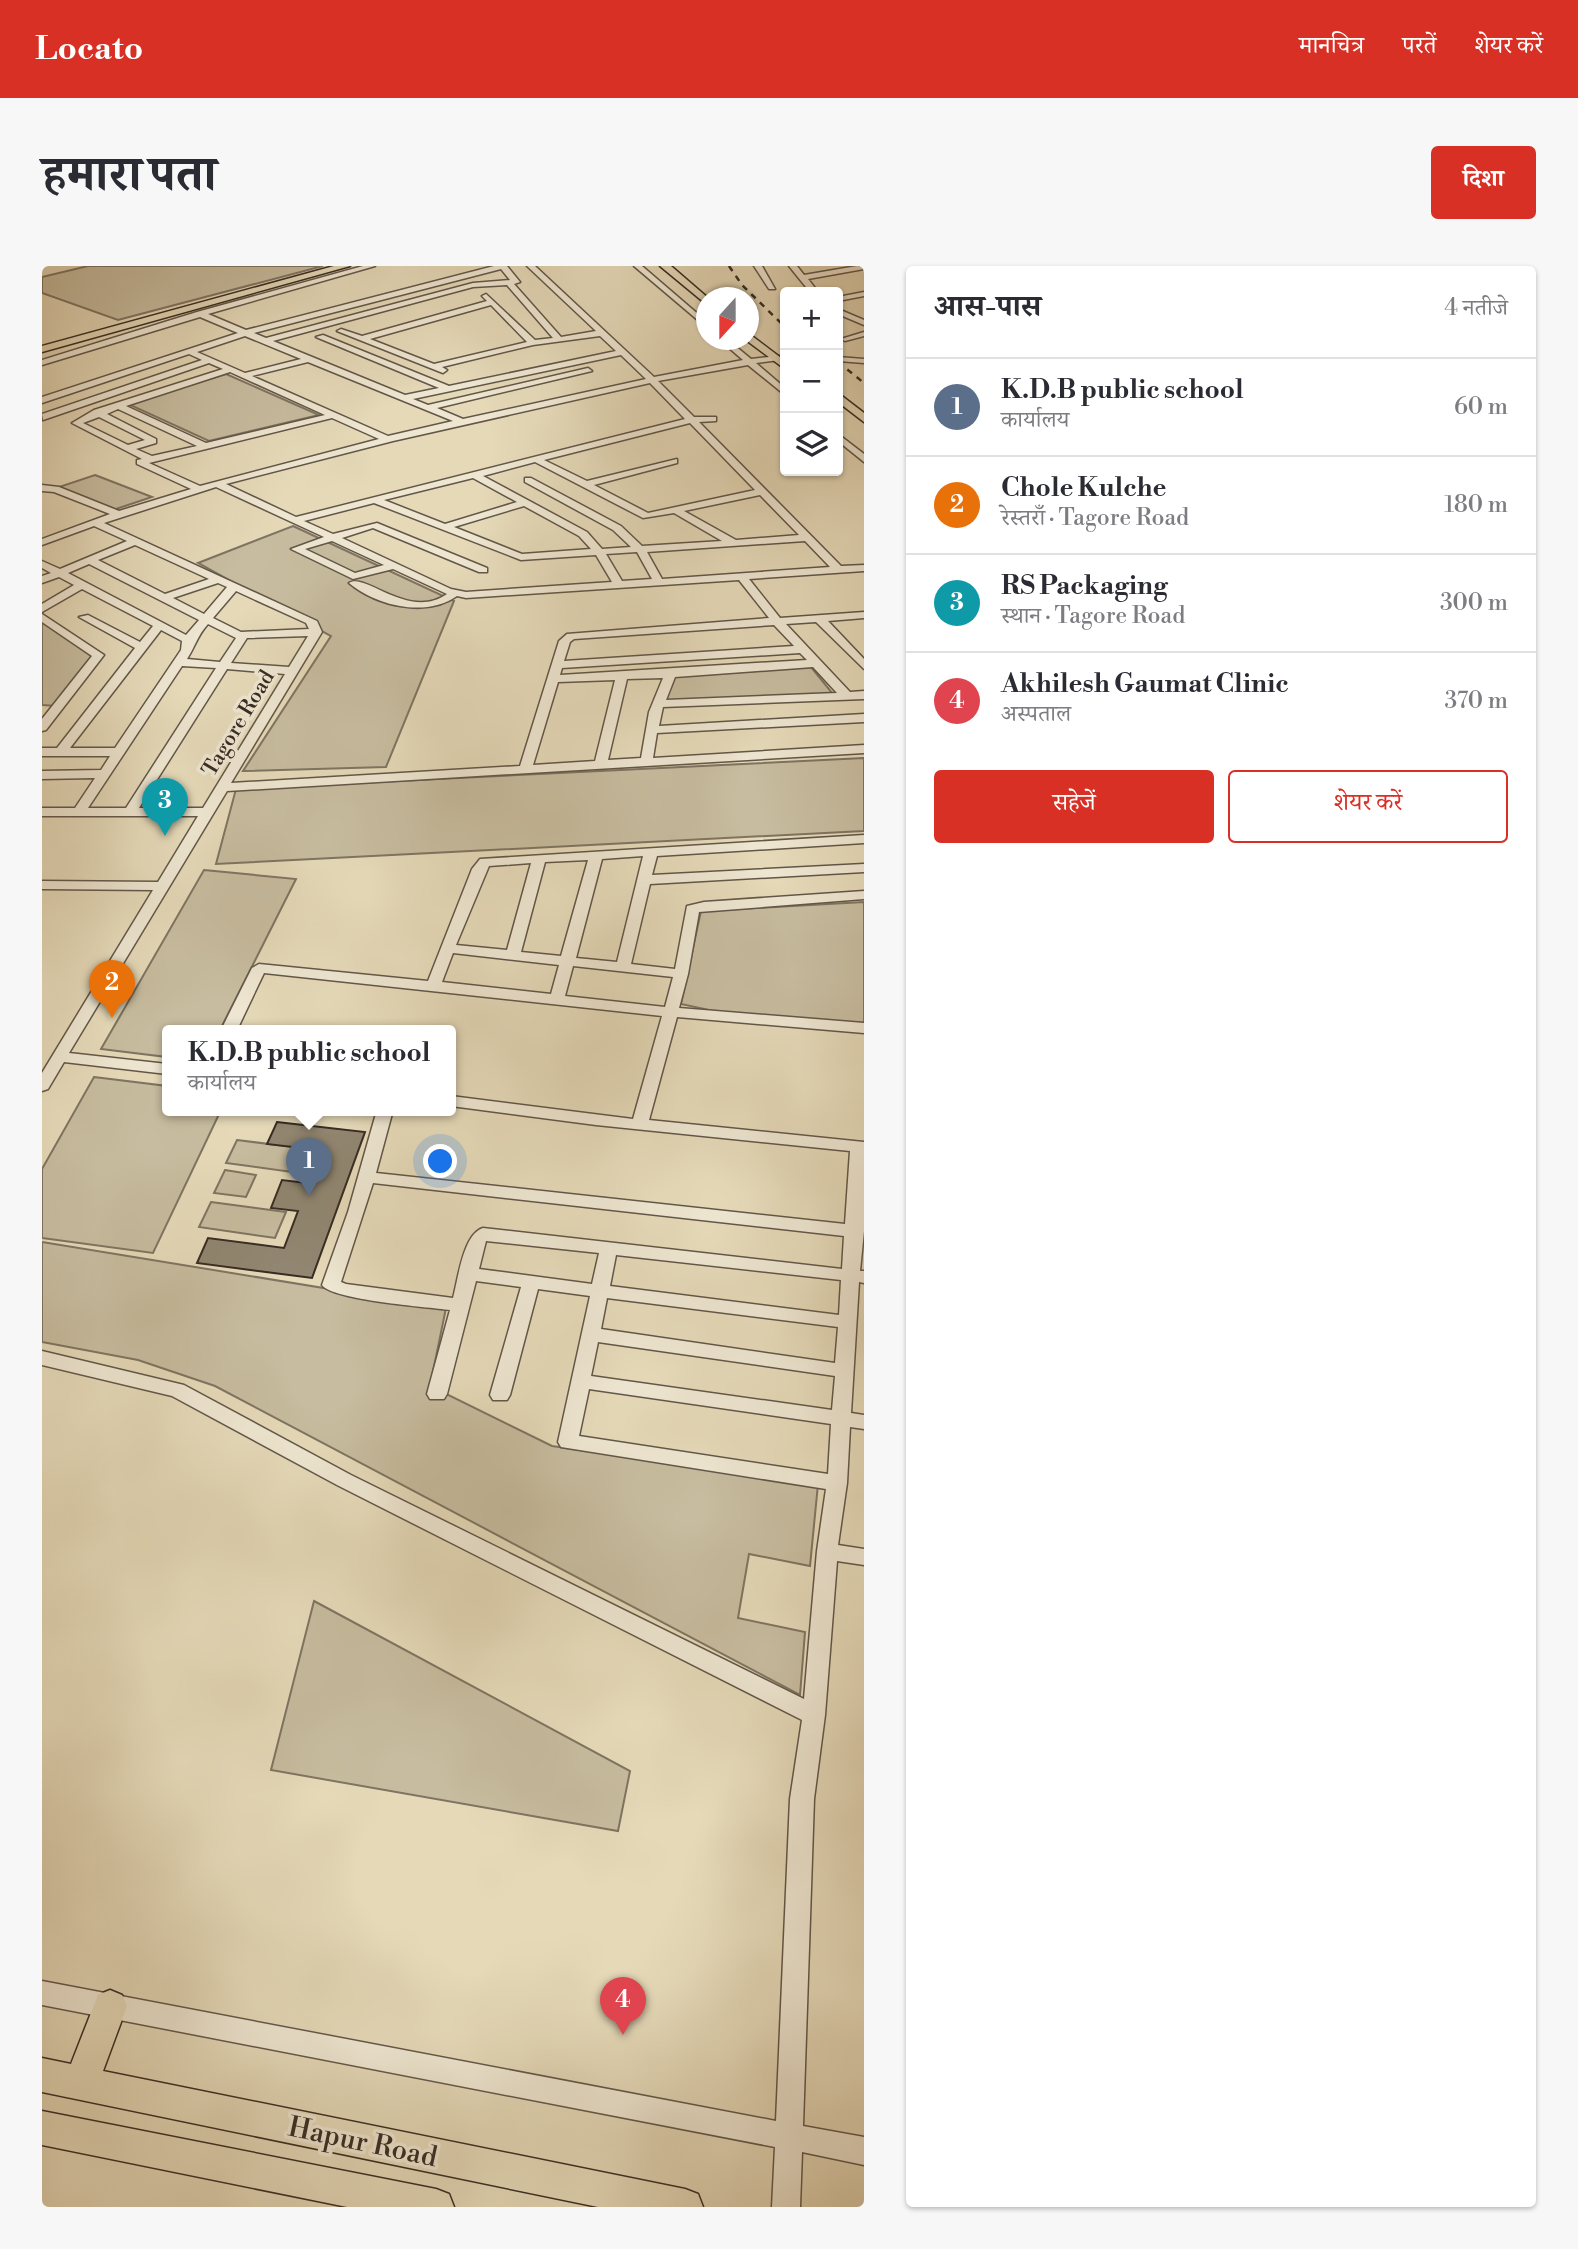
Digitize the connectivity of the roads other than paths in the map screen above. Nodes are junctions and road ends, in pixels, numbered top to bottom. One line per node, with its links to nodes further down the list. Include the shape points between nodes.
1 (328, 266): 36 (main road)
2 (345, 266): 28 (main road)
3 (371, 266): 30 (street)
4 (503, 266): 12 (street); 14 (street, via 517,281)
5 (531, 266): 39 (street)
6 (638, 266): 32 (street)
7 (664, 266): 19 (main road)
8 (676, 266): 16 (main road)
9 (758, 266): 18 (street)
10 (793, 266): 13 (street)
11 (864, 267): 13 (street)
12 (463, 275): 15 (street); 38 (street)
13 (802, 278): 17 (street)
14 (509, 283): 15 (street); 44 (street)
15 (473, 285): 21 (street); 47 (street)
16 (702, 287)
17 (810, 287)
18 (772, 288)
19 (696, 293)
20 (864, 294): 22 (street)
21 (484, 295): 24 (street); 25 (street)
22 (854, 296): 23 (street); 26 (street)
23 (843, 298)
24 (458, 301)
25 (493, 302): 27 (street); 43 (street)
26 (864, 302)
27 (503, 311): 31 (street); 49 (street)
28 (173, 312): 33 (street); 36 (main road)
29 (843, 313): 35 (street)
30 (200, 314): 33 (street); 38 (street)
31 (491, 314)
32 (696, 316)
33 (189, 317): 68 (street)
34 (380, 321): 37 (street)
35 (864, 323)
36 (117, 325): 54 (main road)
37 (341, 331): 42 (street); 43 (street)
38 (245, 333): 47 (street); 57 (street)
39 (602, 333): 44 (street); 50 (street)
40 (864, 334): 45 (street)
41 (759, 336): 60 (main road)
42 (320, 337): 46 (street); 75 (street)
43 (362, 339): 53 (street)
44 (559, 339): 49 (street)
45 (845, 339)
46 (307, 340)
47 (264, 341): 55 (street)
48 (393, 342): 53 (street)
49 (533, 343): 69 (street)
50 (613, 343): 52 (street); 59 (street)
51 (294, 344): 55 (street)
52 (600, 345)
53 (380, 346): 69 (street)
54 (42, 347)
55 (281, 348): 63 (street)
56 (736, 350): 66 (street)
57 (189, 351): 65 (street); 78 (street)
58 (864, 351): 62 (street)
59 (623, 352): 73 (street); 74 (street)
60 (780, 354)
61 (780, 355): 66 (street)
62 (843, 358)
63 (309, 359): 72 (street); 77 (street)
64 (843, 359): 67 (street)
65 (209, 360): 70 (street); 85 (street)
66 (749, 361): 73 (street); 76 (street)
67 (864, 361)
68 (42, 363)
69 (434, 366): 74 (street)
70 (229, 370): 72 (street); 80 (street)
71 (588, 372): 81 (street)
72 (243, 376): 84 (street)
73 (652, 380): 88 (street); 89 (street)
74 (472, 383): 75 (street)
75 (447, 388): 77 (street)
76 (780, 388)
77 (404, 398): 81 (street)
78 (42, 400)
79 (843, 401): 87 (main road)
80 (117, 405): 82 (street); 93 (street)
81 (427, 408): 89 (street)
82 (97, 412): 94 (street, via 76,423); 94 (street, via 153,441)
83 (843, 413): 90 (main road)
84 (334, 415): 91 (street); 93 (street)
85 (43, 417)
86 (713, 419): 88 (street)
87 (864, 419)
88 (692, 420): 96 (street); 107 (street)
89 (462, 422): 91 (street)
90 (864, 430)
91 (389, 440): 102 (street)
92 (843, 441): 97 (street)
93 (205, 446): 95 (street)
94 (128, 449): 95 (street)
95 (150, 459): 105 (street, via 139,463)
96 (535, 459): 99 (street); 100 (street)
97 (864, 459)
98 (674, 461): 103 (street)
99 (561, 471): 101 (street); 103 (street)
100 (473, 474): 104 (street); 108 (street)
101 (528, 480): 104 (street); 120 (street, via 617,528)
102 (217, 484): 105 (street); 112 (street)
103 (588, 484): 110 (street, via 639,514)
104 (498, 487): 109 (street)
105 (199, 489): 111 (street)
106 (42, 490): 111 (street, via 56,489)
107 (762, 492): 110 (street); 116 (street)
108 (372, 499): 112 (street); 114 (street)
109 (527, 502): 114 (street); 121 (street, via 576,529)
110 (677, 511): 119 (street)
111 (117, 514): 113 (street)
112 (295, 520): 115 (street)
113 (93, 522): 117 (street); 118 (street)
114 (442, 528): 121 (street, via 521,557)
115 (333, 537): 124 (street); 124 (street, via 296,550 353,576); 126 (street, via 373,525)
116 (807, 538): 119 (street); 127 (street)
117 (136, 541): 122 (street); 130 (street)
118 (42, 542)
119 (734, 543): 120 (street)
120 (641, 551): 121 (street); 133 (street)
121 (600, 553): 136 (street)
122 (89, 560): 128 (street); 138 (street)
123 (42, 564): 128 (street)
124 (393, 566): 137 (street)
125 (864, 568): 127 (street)
126 (483, 570)
127 (839, 570): 129 (street)
128 (59, 572): 131 (street); 134 (street)
129 (743, 578): 133 (street); 145 (street)
130 (218, 579): 135 (street); 138 (street)
131 (42, 580)
132 (354, 583): 137 (street, via 416,608 444,601)
133 (659, 583): 136 (street)
134 (82, 584): 139 (street); 146 (street)
135 (234, 586): 144 (street); 147 (street, via 311,621)
136 (620, 586): 137 (street)
137 (454, 593)
138 (163, 598): 144 (street)
139 (42, 609)
140 (864, 615): 143 (street)
141 (42, 617): 165 (street, via 98,654)
142 (84, 617): 150 (street)
143 (820, 618): 145 (street); 156 (street)
144 (205, 620): 148 (street); 149 (street)
145 (778, 622): 151 (street); 155 (street, via 570,636)
146 (159, 625): 149 (street); 150 (street)
147 (316, 632): 148 (street); 157 (street, Tagore Road)
148 (242, 635): 154 (street)
149 (188, 640): 152 (street)
150 (142, 648): 171 (street)
151 (803, 649): 153 (street); 155 (street)
152 (179, 662): 154 (street); 172 (street)
153 (817, 663): 158 (street); 162 (street)
154 (224, 665): 157 (street); 180 (street)
155 (558, 665): 160 (street)
156 (864, 666)
157 (293, 671): 178 (street, Tagore Road)
158 (670, 674): 159 (street); 163 (street)
159 (622, 677): 160 (street); 174 (street)
160 (555, 679): 175 (street)
161 (864, 695): 162 (street)
162 (847, 696): 163 (street)
163 (658, 704): 168 (street)
164 (42, 706): 165 (street)
165 (56, 706): 167 (street)
166 (864, 719): 168 (street)
167 (42, 727)
168 (652, 730): 173 (street)
169 (864, 749): 173 (street)
170 (42, 752): 171 (street)
171 (61, 752): 172 (street)
172 (119, 752): 176 (street)
173 (646, 764): 174 (street)
174 (600, 766): 175 (street)
175 (525, 770): 178 (street)
176 (104, 774): 177 (street); 179 (street)
177 (42, 775)
178 (222, 787): 182 (street, Tagore Road)
179 (79, 811): 180 (street); 181 (street)
180 (131, 811): 182 (street)
181 (42, 812)
182 (209, 812): 190 (street, Tagore Road)
183 (864, 839): 184 (street)
184 (652, 853): 185 (street); 188 (street)
185 (596, 857): 186 (street); 194 (street)
186 (539, 859): 192 (street, via 481,865); 193 (street)
187 (864, 868): 188 (street)
188 (645, 880): 195 (street)
189 (42, 886): 190 (street)
190 (163, 887): 202 (street, Tagore Road)
191 (864, 895): 196 (street, via 697,907 690,913)
192 (448, 948): 193 (street); 197 (street)
193 (513, 956): 194 (street)
194 (568, 962): 195 (street); 198 (street)
195 (623, 968): 196 (street)
196 (681, 974): 199 (street)
197 (433, 986): 198 (street); 200 (street, via 260,968)
198 (557, 999): 199 (street)
199 (671, 1012): 201 (street); 207 (street)
200 (232, 1025)
201 (864, 1028)
202 (59, 1057): 203 (street); 204 (street, Tagore Road)
203 (162, 1068)
204 (42, 1086)
205 (456, 1102): 207 (street)
206 (383, 1116): 209 (street)
207 (640, 1124): 208 (street)
208 (862, 1147): 210 (street)
209 (366, 1177): 210 (street); 216 (street, via 331,1284 343,1290)
210 (855, 1231): 213 (street)
211 (609, 1247): 212 (street, via 482,1234); 213 (street); 215 (street)
212 (467, 1274): 214 (street); 216 (street)
213 (858, 1276): 217 (street)
214 (531, 1282): 215 (street); 223 (street)
215 (600, 1290): 217 (street); 218 (street)
216 (459, 1305): 222 (street)
217 (848, 1322): 220 (street)
218 (590, 1334): 220 (street); 221 (street)
219 (42, 1358): 229 (street, via 177,1390 344,1480)
220 (845, 1371): 224 (street)
221 (580, 1381): 224 (street); 226 (street, via 568,1442)
222 (437, 1394)
223 (500, 1395)
224 (842, 1419): 225 (street); 226 (street)
225 (864, 1422)
226 (837, 1483): 227 (street)
227 (827, 1551): 228 (street); 229 (street)
228 (864, 1557)
229 (814, 1715): 235 (street, via 802,1799)
230 (42, 1993): 231 (street)
231 (110, 2006): 233 (main road); 235 (street)
232 (42, 2075): 233 (main road, Hapur Road)
233 (81, 2082): 238 (main road, Hapur Road)
234 (42, 2128): 237 (main road, Hapur Road)
235 (790, 2137): 236 (street); 239 (street)
236 (864, 2151)
237 (436, 2207)
238 (685, 2207)
239 (786, 2207)

